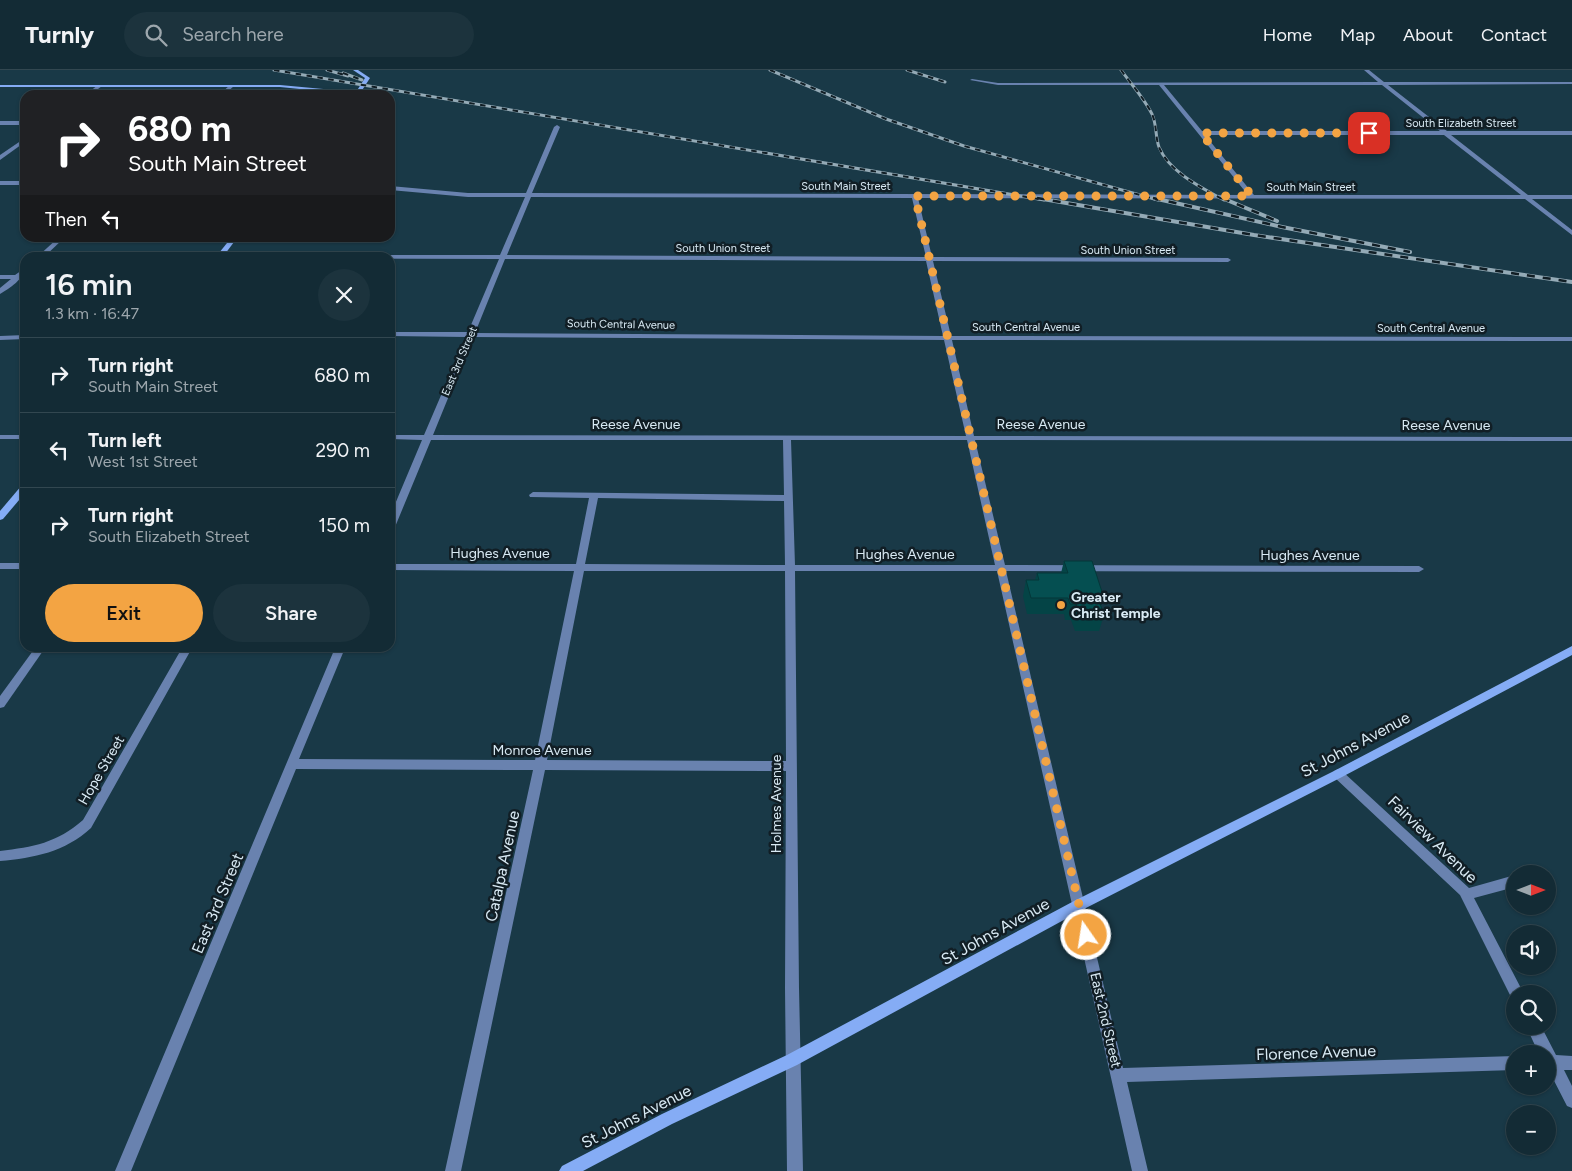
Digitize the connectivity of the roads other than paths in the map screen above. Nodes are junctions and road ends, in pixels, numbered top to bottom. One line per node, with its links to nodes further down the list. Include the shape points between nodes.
1 (356, 70): 13 (street, via 368,78)
2 (1366, 70): 5 (street)
3 (972, 80): 4 (street, via 998,84)
4 (1160, 83): 5 (street); 17 (street)
5 (1382, 83): 6 (street); 18 (street)
6 (1572, 83)
7 (0, 86): 8 (street)
8 (100, 86): 9 (street); 10 (street)
9 (232, 86): 11 (street); 12 (street)
10 (94, 90)
11 (227, 90)
12 (325, 90)
13 (360, 90)
14 (20, 122): 15 (street)
15 (0, 123)
16 (557, 127): 25 (street, East 3rd Street)
17 (1201, 133): 18 (street, South Elizabeth Street); 27 (street)
18 (1444, 133): 19 (street, South Elizabeth Street); 28 (street)
19 (1572, 133)
20 (20, 144): 21 (street)
21 (0, 158)
22 (0, 183): 23 (street)
23 (20, 183)
24 (395, 189): 25 (street, South Main Street, via 443,194)
25 (528, 195): 26 (street, South Main Street); 36 (street, East 3rd Street)
26 (915, 196): 27 (street, South Main Street); 37 (street, East 2nd Street)
27 (1252, 196): 28 (street, South Main Street)
28 (1527, 197): 29 (street, South Main Street); 30 (street)
29 (1572, 197)
30 (1572, 232)
31 (57, 242): 33 (street)
32 (231, 242): 34 (street)
33 (46, 252)
34 (222, 252)
35 (395, 257): 36 (street, South Union Street)
36 (502, 257): 37 (street, South Union Street); 44 (street, East 3rd Street)
37 (931, 259): 38 (street, South Union Street); 47 (street, East 2nd Street)
38 (1228, 260)
39 (20, 274): 41 (street)
40 (0, 277): 41 (street)
41 (17, 277): 42 (street)
42 (0, 292)
43 (395, 334): 44 (street, South Central Avenue)
44 (470, 334): 47 (street, South Central Avenue); 52 (street, East 3rd Street)
45 (0, 338): 46 (street)
46 (20, 338)
47 (949, 338): 48 (street, South Central Avenue); 54 (street, East 2nd Street)
48 (1572, 339)
49 (0, 437): 50 (street)
50 (20, 437)
51 (395, 437): 52 (street, Reese Avenue)
52 (428, 437): 53 (street, Reese Avenue); 60 (street, East 3rd Street)
53 (787, 438): 54 (street, Reese Avenue); 59 (street, Holmes Avenue)
54 (972, 438): 55 (street, Reese Avenue); 67 (street, East 2nd Street)
55 (1572, 439)
56 (20, 493): 61 (street)
57 (533, 495): 58 (street)
58 (594, 496): 59 (street); 65 (street, Catalpa Avenue)
59 (789, 498): 66 (street, Holmes Avenue)
60 (395, 516)
61 (0, 517)
62 (0, 566): 63 (street)
63 (20, 566)
64 (395, 567): 65 (street, Hughes Avenue)
65 (580, 567): 66 (street, Hughes Avenue); 75 (street, Catalpa Avenue)
66 (791, 567): 67 (street, Hughes Avenue); 76 (street, Holmes Avenue)
67 (1002, 568): 68 (street, Hughes Avenue); 81 (street, East 2nd Street)
68 (1419, 569)
69 (1572, 650): 77 (street, St Johns Avenue)
70 (37, 652): 73 (street)
71 (185, 652): 78 (street, Hope Street, via 88,824 78,834 50,849)
72 (338, 652): 74 (street, East 3rd Street)
73 (0, 704)
74 (292, 764): 75 (street, Monroe Avenue); 90 (street, East 3rd Street)
75 (540, 765): 76 (street, Monroe Avenue); 91 (street, Catalpa Avenue)
76 (791, 766): 83 (street, Holmes Avenue)
77 (1338, 774): 80 (street, Fairview Avenue); 81 (street, St Johns Avenue)
78 (0, 856)
79 (1506, 884): 80 (street)
80 (1466, 895): 82 (street, Fairview Avenue)
81 (1079, 905): 83 (street, St Johns Avenue); 88 (street, East 2nd Street)
82 (1512, 985)
83 (792, 1060): 92 (street, St Johns Avenue); 93 (street, Holmes Avenue)
84 (1556, 1060): 86 (street)
85 (1506, 1063): 88 (street, Florence Avenue)
86 (1572, 1063)
87 (1556, 1072): 89 (street)
88 (1118, 1075): 94 (street, East 2nd Street)
89 (1572, 1101)
90 (123, 1171)
91 (453, 1171)
92 (567, 1171)
93 (795, 1171)
94 (1140, 1171)

